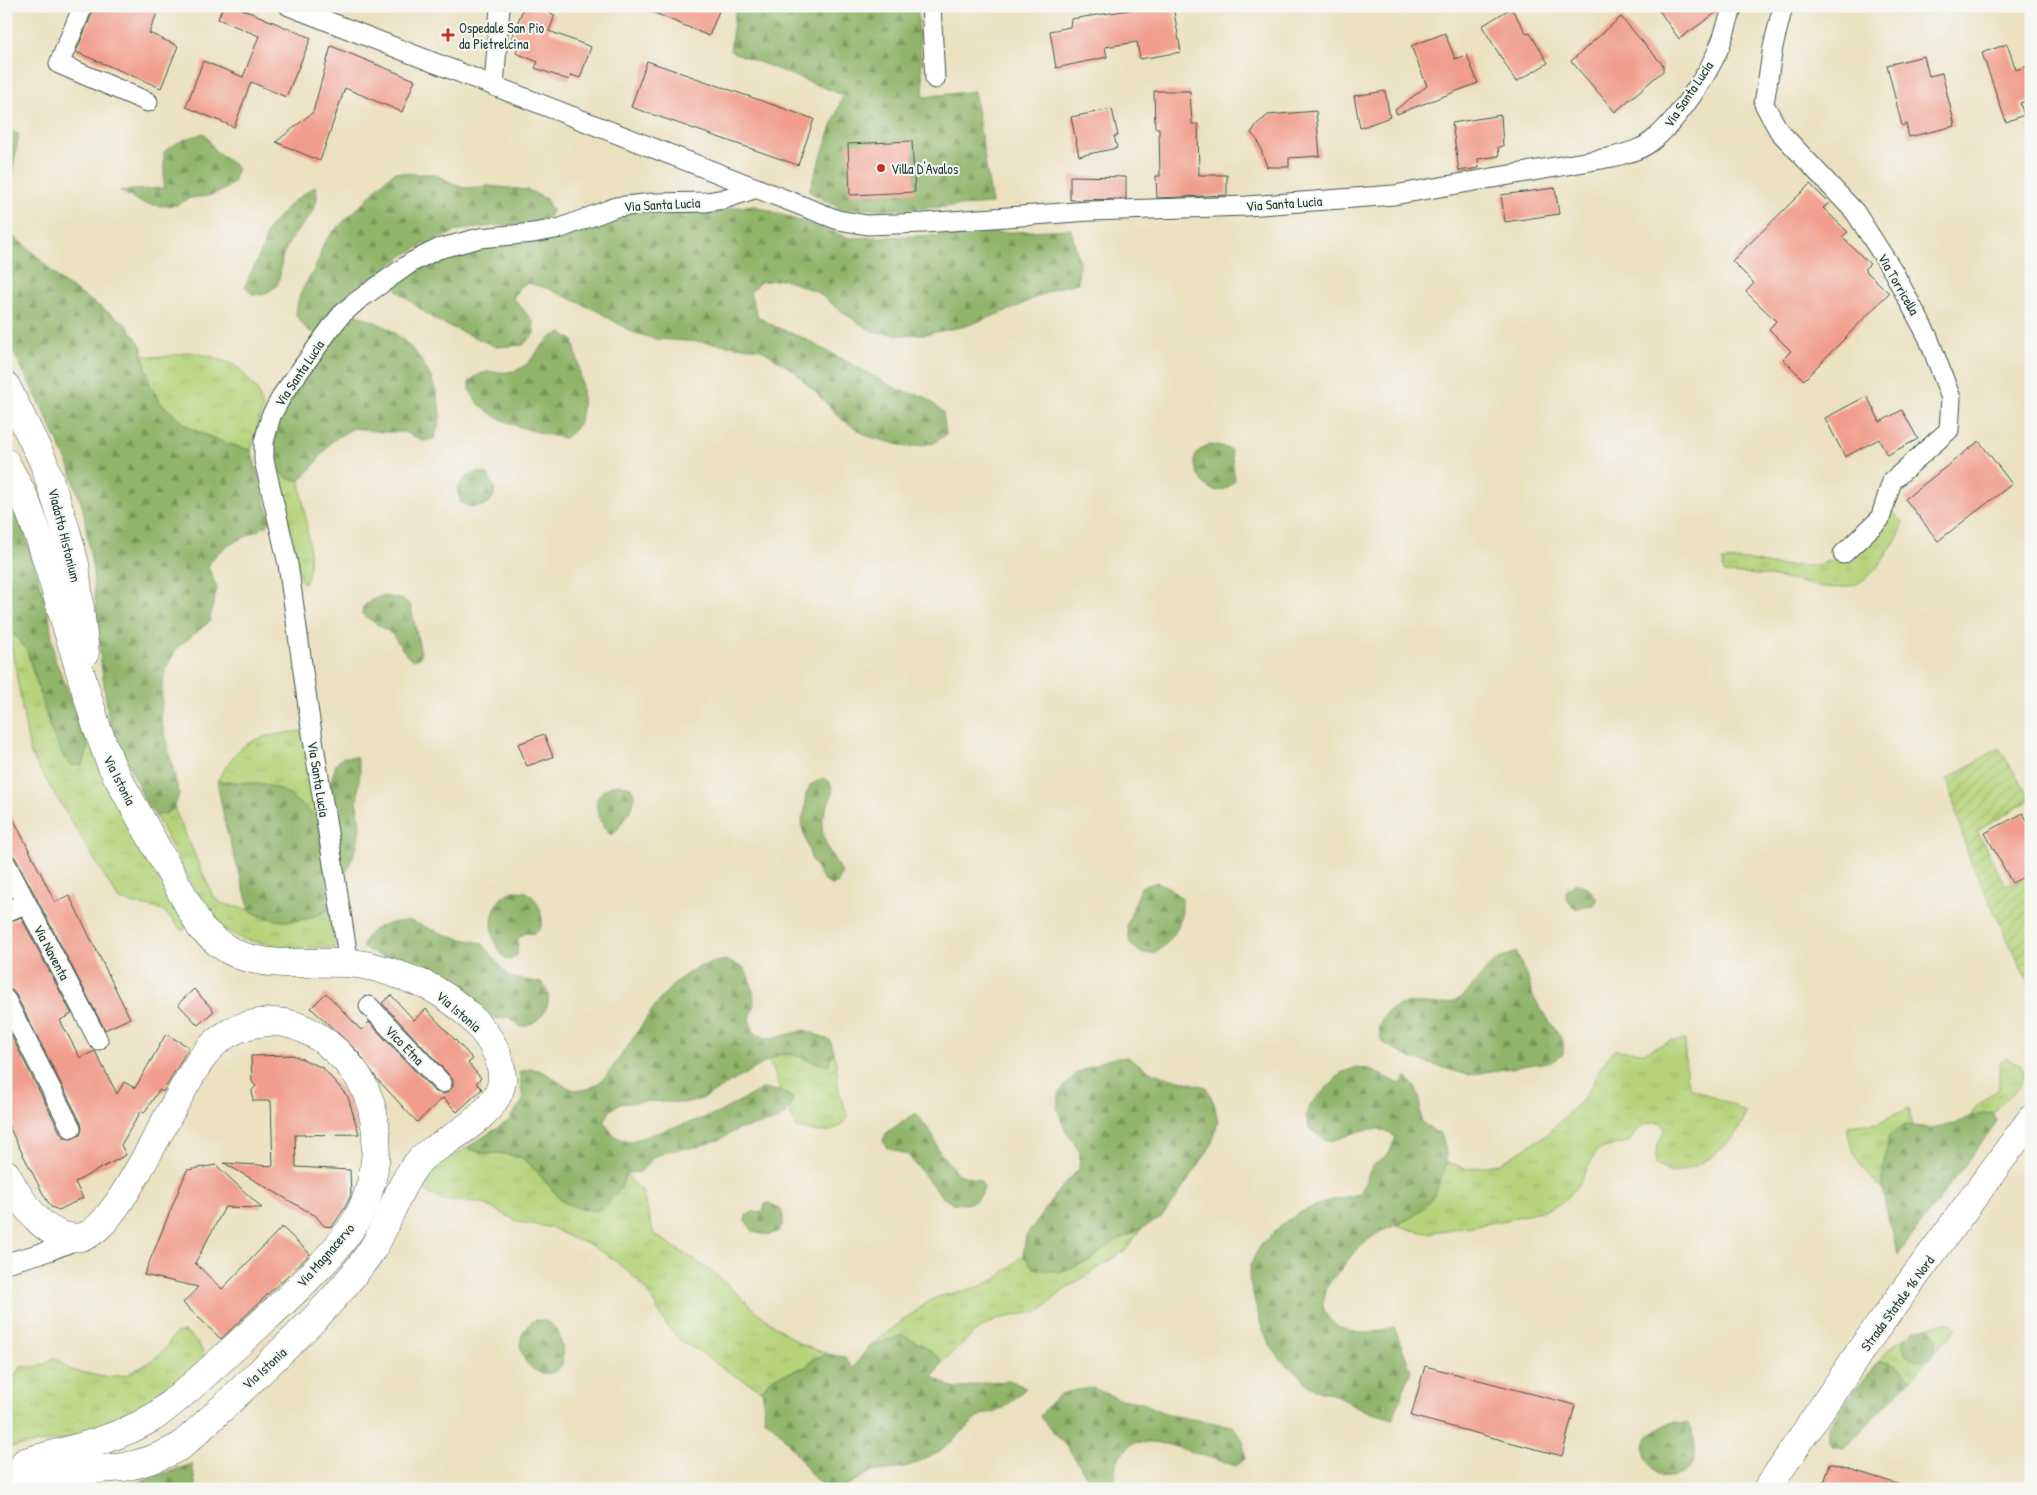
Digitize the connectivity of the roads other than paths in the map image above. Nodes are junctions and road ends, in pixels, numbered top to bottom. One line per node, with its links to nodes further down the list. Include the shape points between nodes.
1 (83, 6): 9 (street, via 60,64)
2 (289, 6): 8 (street, Via Santa Lucia)
3 (500, 6): 8 (street)
4 (931, 6): 7 (street)
5 (1733, 6): 10 (street, Via Santa Lucia, via 1722,41 1697,87 1667,127 1651,142 1636,150 1572,165 1394,195 1247,206 1090,211 867,225 838,220)
6 (1783, 6): 13 (street, Via Torricella, via 1764,104 1779,131 1855,212 1893,271 1928,337 1951,398 1949,430 1892,480 1880,519)
7 (935, 79)
8 (494, 86): 10 (street, Via Santa Lucia)
9 (148, 102)
10 (757, 188): 18 (street, Via Santa Lucia, via 706,202 616,207 561,228 480,238 438,249 389,277 341,315 283,394 271,416 264,442 264,460 288,564)
11 (6, 386): 14 (street, Viadotto Histonium, via 43,461 75,564)
12 (6, 463): 14 (street, Via Istonia, via 25,499 42,545)
13 (1843, 554)
14 (88, 694): 18 (street, Via Istonia, via 112,767 201,928 220,945 240,956 264,962)
15 (7, 866): 16 (street, Via Naventa)
16 (26, 904): 17 (street); 21 (street, Via Naventa)
17 (6, 912)
18 (348, 963): 31 (street, Via Istonia, via 406,977 437,991 466,1013 485,1034 500,1059 502,1084 493,1102 468,1127 420,1160 404,1184 371,1250 337,1293 299,1336 181,1446 143,1463 124,1467)
19 (6, 1000): 24 (street)
20 (369, 1006): 22 (street, Vico Etna)
21 (98, 1040)
22 (442, 1083)
23 (2031, 1119): 32 (street, Strada Statale 16 Nord, via 1866,1344)
24 (71, 1128)
25 (6, 1174): 26 (street, via 19,1198)
26 (36, 1217): 27 (street, via 54,1232); 28 (street, via 47,1242)
27 (82, 1237): 28 (street); 30 (street, Via Magnacervo, via 101,1226 110,1215 186,1081 206,1053 236,1029 262,1022 294,1024 325,1042 359,1078 370,1101 377,1151 358,1217 336,1246 262,1322 156,1416 102,1441)
28 (36, 1255): 29 (street)
29 (6, 1263)
30 (6, 1468)
31 (6, 1476)
32 (1767, 1489)

